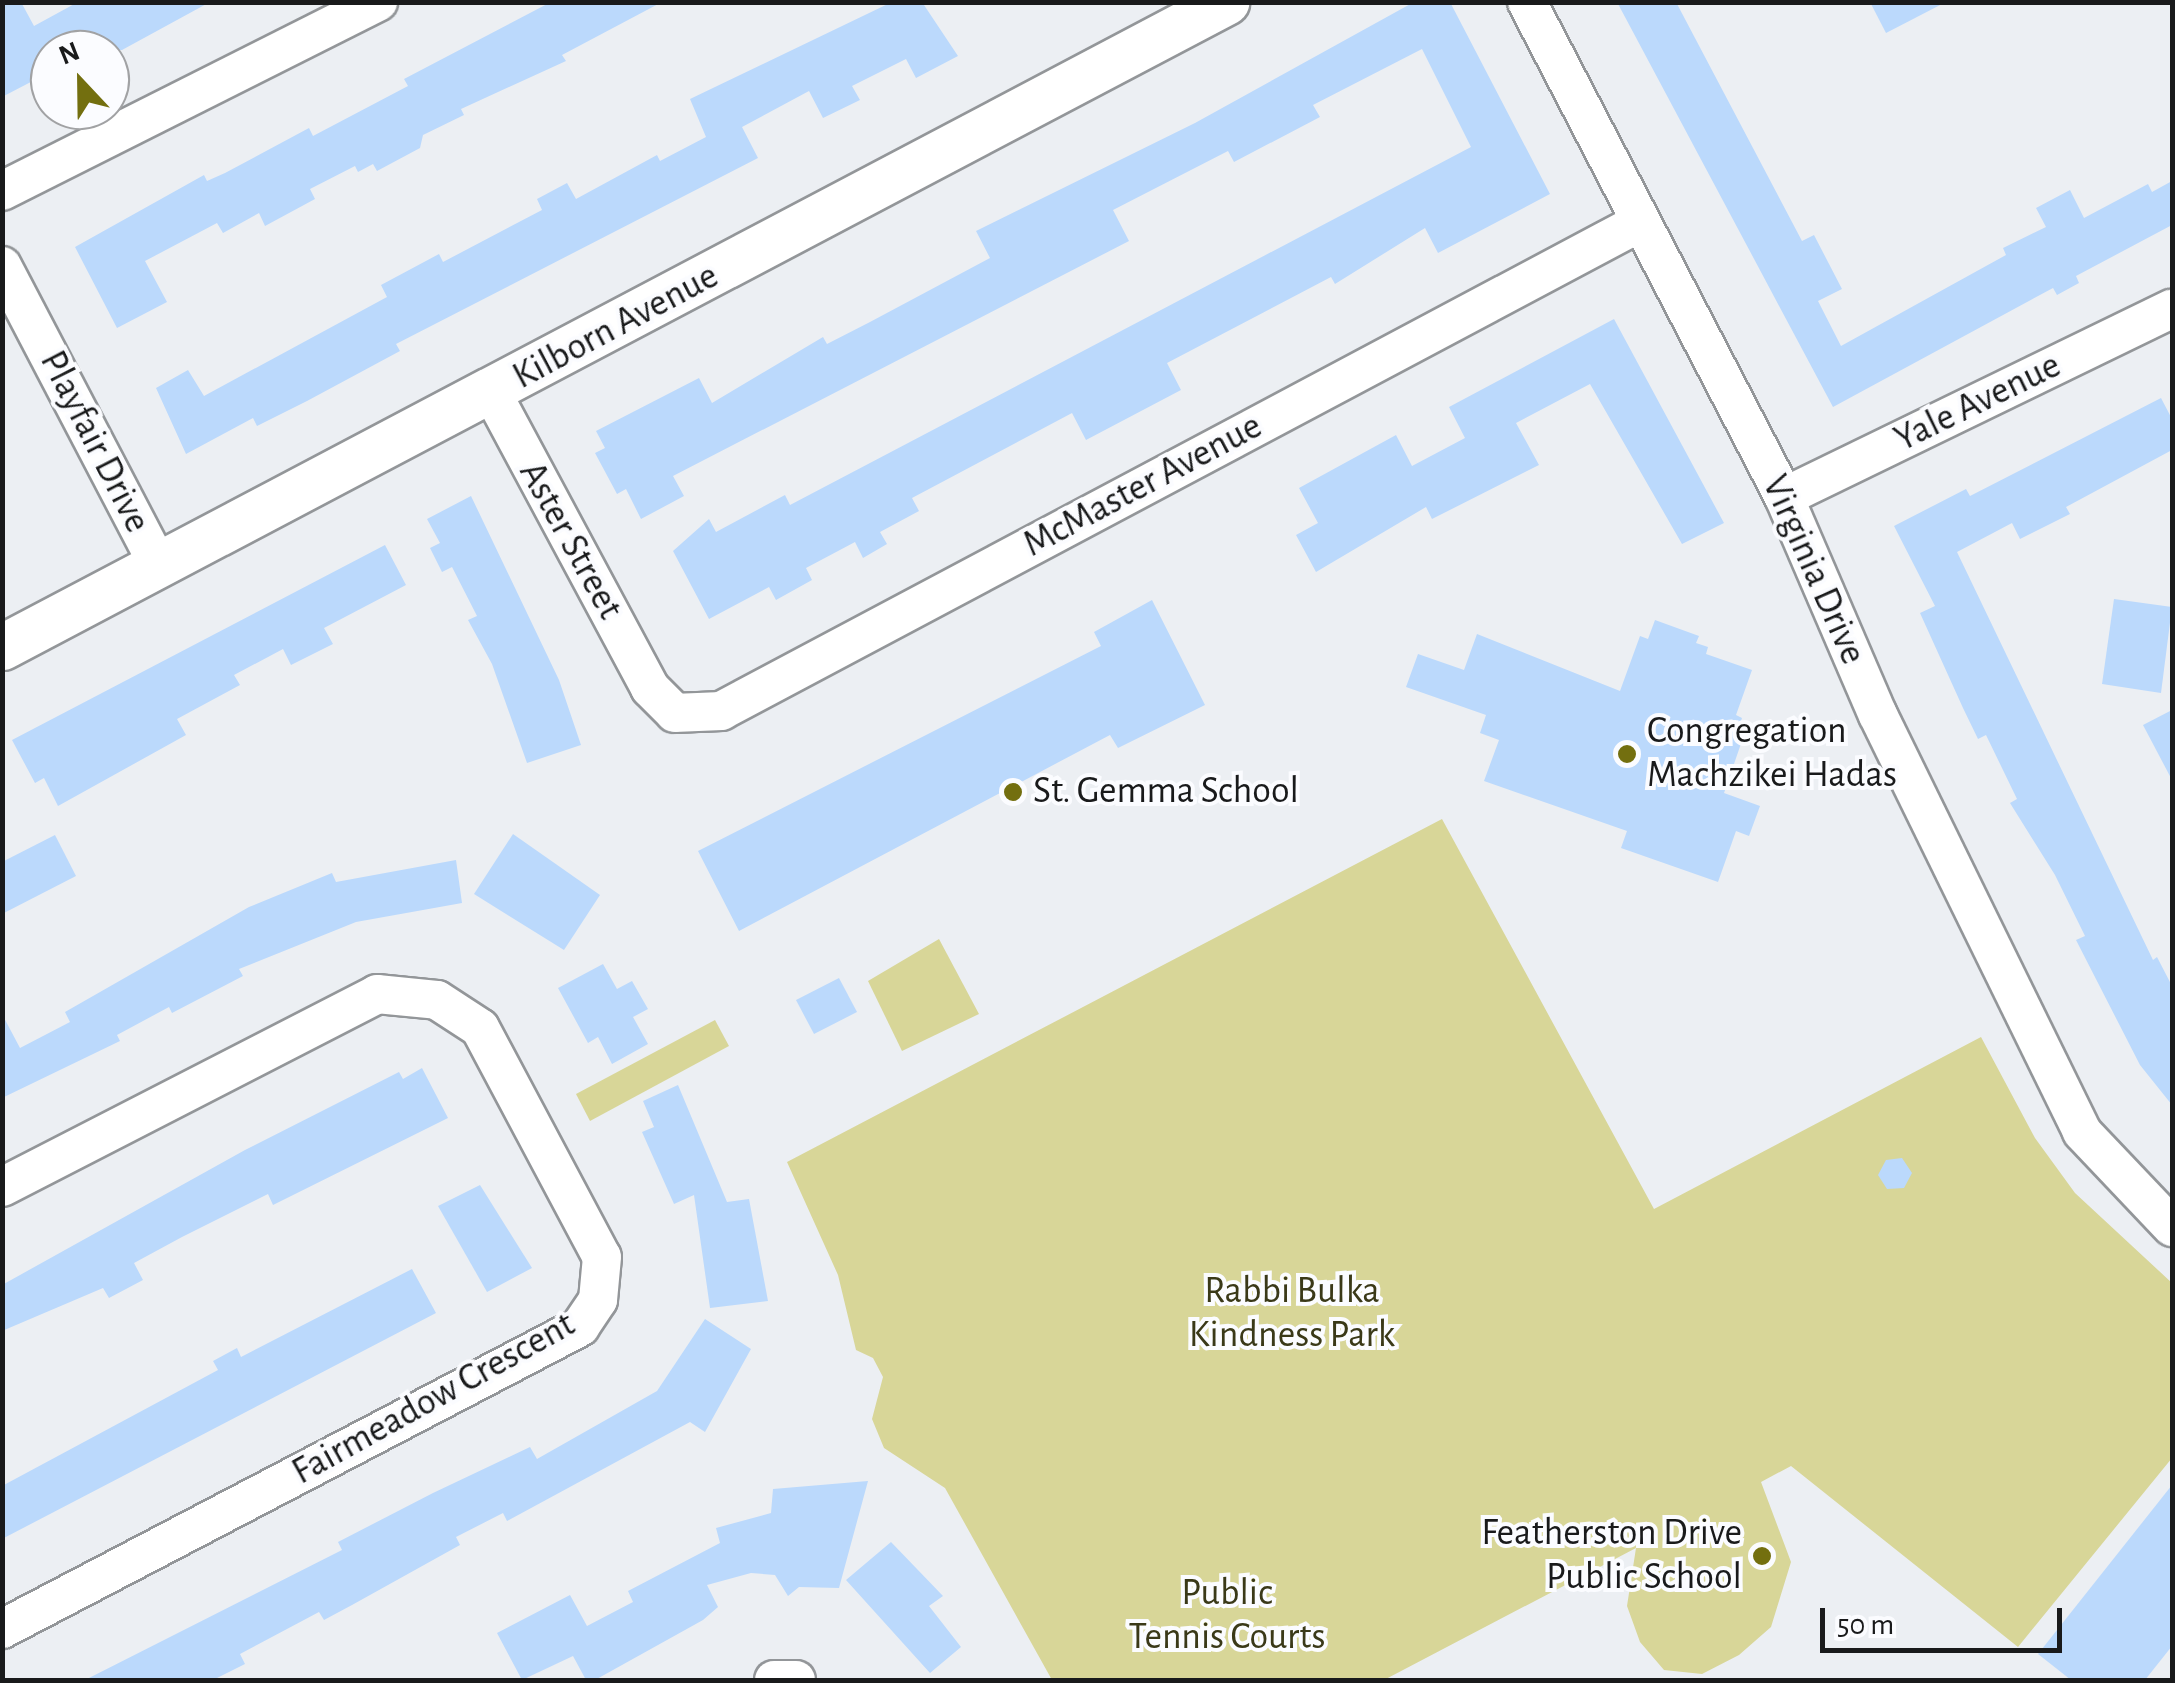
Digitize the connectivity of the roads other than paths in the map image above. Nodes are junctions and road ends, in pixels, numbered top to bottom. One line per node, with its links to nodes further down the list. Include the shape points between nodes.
1 (378, 2): 4 (street)
2 (1226, 2): 8 (street, Kilborn Avenue)
3 (1527, 2): 5 (street, Virginia Drive)
4 (2, 191)
5 (1637, 224): 9 (street, Virginia Drive); 12 (street, McMaster Avenue, via 721,710 675,713)
6 (2, 266): 10 (street, Playfair Drive)
7 (2172, 308): 9 (street, Yale Avenue)
8 (492, 393): 10 (street, Kilborn Avenue); 12 (street, Aster Street)
9 (1784, 497): 14 (street, Virginia Drive, via 1878,715 2082,1132)
10 (158, 565): 11 (street, Kilborn Avenue)
11 (2, 647)
12 (650, 688)
13 (2, 1187): 15 (street, Fairmeadow Crescent, via 377,994 437,1000 480,1028 602,1257 598,1300 580,1327)
14 (2172, 1228)
15 (2, 1629)
16 (774, 1680): 17 (street)
17 (796, 1680)

